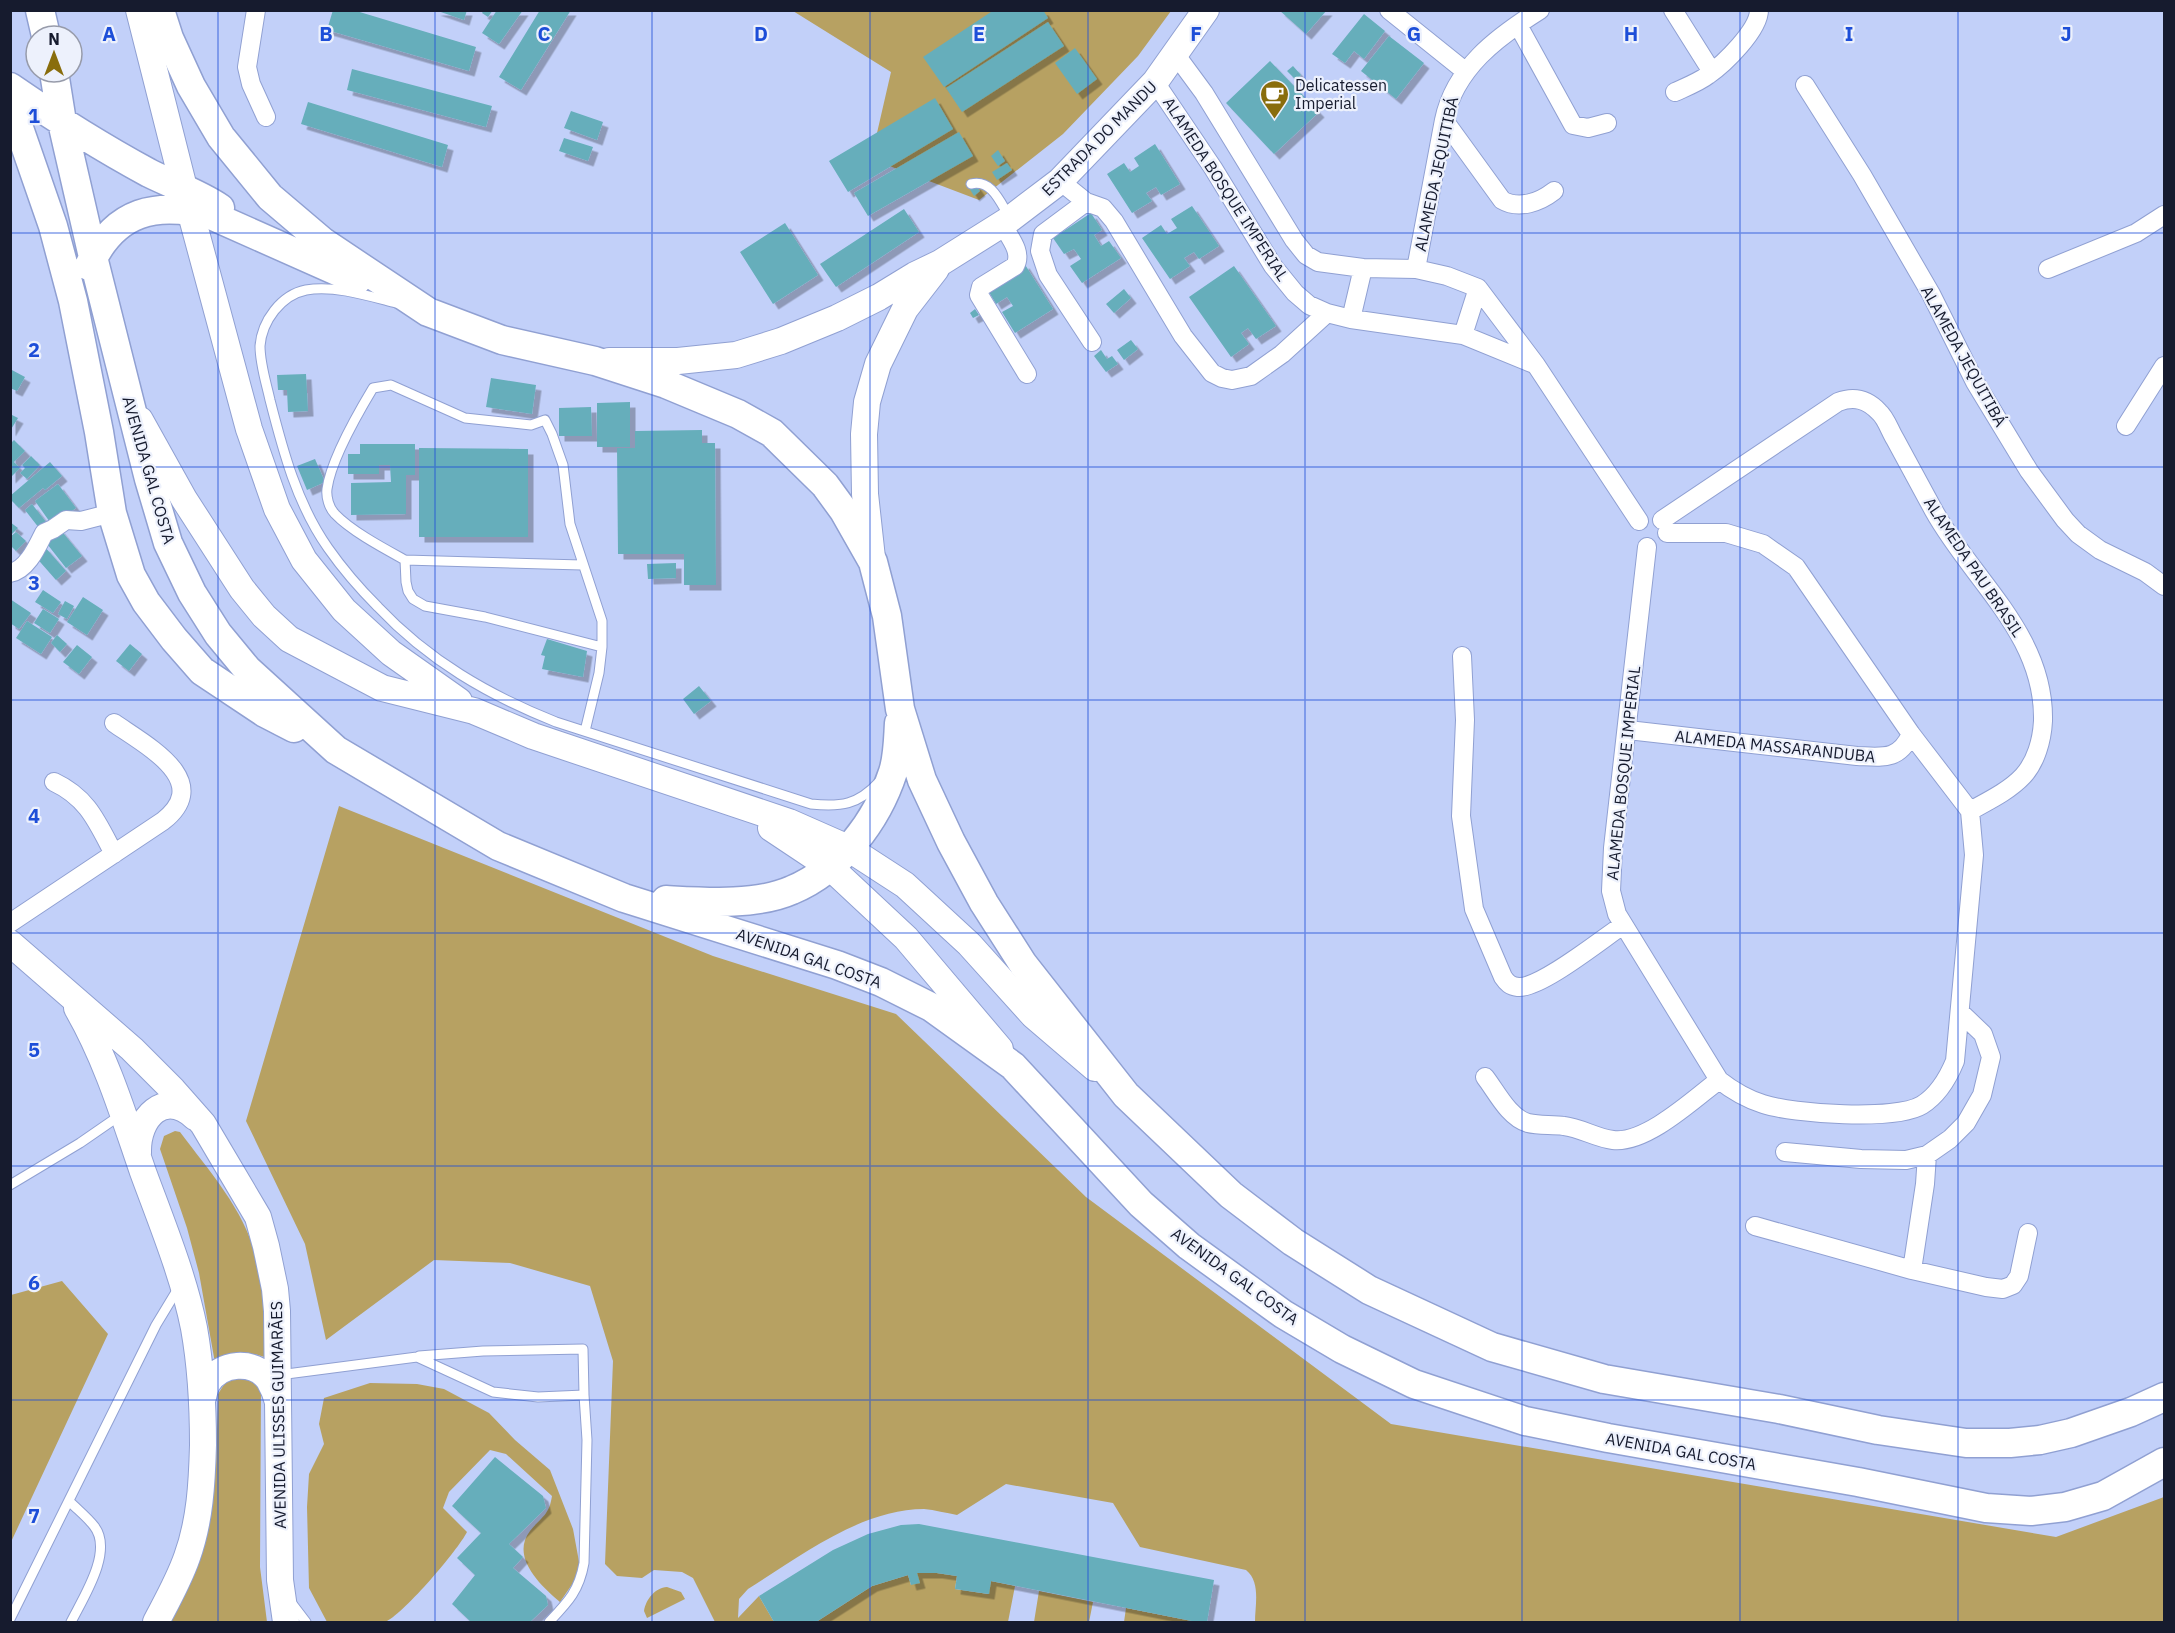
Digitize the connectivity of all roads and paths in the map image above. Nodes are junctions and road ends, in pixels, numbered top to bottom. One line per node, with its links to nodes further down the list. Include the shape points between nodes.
1 (139, 10): 28 (main road)
2 (160, 10): 39 (main road, via 169,38 205,111 249,173 323,242)
3 (256, 10): 19 (street, via 247,67)
4 (1206, 10): 10 (main road, ESTRADA DO MANDU)
5 (1389, 10): 11 (street)
6 (1540, 10): 9 (street, ALAMEDA JEQUITIBÁ)
7 (1673, 10): 12 (street)
8 (1759, 10): 12 (street, via 1754,29)
9 (1518, 25): 11 (street, ALAMEDA JEQUITIBÁ); 22 (street, via 1573,125 1588,128)
10 (1176, 55): 13 (main road, ESTRADA DO MANDU); 34 (street, ALAMEDA BOSQUE IMPERIAL, via 1306,255 1318,262)
11 (1465, 71): 20 (street, ALAMEDA JEQUITIBÁ, via 1451,96)
12 (1712, 72): 17 (street)
13 (1155, 82): 24 (main road, ESTRADA DO MANDU); 40 (street, ALAMEDA BOSQUE IMPERIAL, via 1274,266 1295,293)
14 (56, 84): 21 (main road, AVENIDA GAL COSTA)
15 (1805, 85): 58 (street, ALAMEDA JEQUITIBÁ, via 1862,175 1931,294 1975,382 2029,471 2078,534)
16 (10, 87): 21 (main road)
17 (1675, 92)
18 (10, 102): 25 (main road)
19 (266, 117)
20 (1444, 120): 27 (street, via 1502,200 1518,205 1542,200); 35 (street, ALAMEDA JEQUITIBÁ)
21 (62, 122): 28 (main road); 32 (main road, AVENIDA GAL COSTA)
22 (1607, 123)
23 (10, 138): 25 (main road)
24 (1060, 181): 29 (street); 31 (main road, ESTRADA DO MANDU)
25 (39, 184): 38 (main road)
26 (971, 184): 31 (lane, via 989,187)
27 (1554, 191)
28 (188, 199): 32 (main road, via 143,212 122,223); 39 (main road, via 213,216); 62 (main road, via 249,429 277,509 304,560 344,610 391,653)
29 (1086, 202): 40 (street, via 1103,208 1114,221 1183,336 1212,373 1222,378 1251,376); 43 (street, via 1043,234 1040,251 1048,275)
30 (2164, 215): 36 (street, via 2136,233)
31 (1006, 222): 33 (main road, ESTRADA DO MANDU); 47 (street, via 1018,261 981,287 979,295)
32 (93, 257): 38 (main road); 48 (main road, AVENIDA GAL COSTA)
33 (940, 263): 44 (main road, ESTRADA DO MANDU, via 837,318 735,355 678,361); 55 (main road, ESTRADA DO MANDU, via 904,309 878,364 867,402 865,494)
34 (1363, 268): 35 (street, ALAMEDA BOSQUE IMPERIAL); 41 (street)
35 (1416, 269): 37 (street, ALAMEDA BOSQUE IMPERIAL)
36 (2048, 269)
37 (1478, 288): 42 (street); 45 (street, ALAMEDA BOSQUE IMPERIAL)
38 (73, 301): 50 (main road)
39 (428, 312): 44 (main road, via 502,340); 65 (lane, via 324,290 305,290 277,307 264,327 260,345 282,448 293,480 327,547 378,608 436,660 517,707)
40 (1327, 313): 41 (street, ALAMEDA BOSQUE IMPERIAL)
41 (1351, 319): 42 (street, ALAMEDA BOSQUE IMPERIAL)
42 (1463, 336): 45 (street, ALAMEDA BOSQUE IMPERIAL)
43 (1092, 342)
44 (595, 361): 55 (main road, via 666,384 772,433 825,485)
45 (1536, 365): 51 (street, ALAMEDA BOSQUE IMPERIAL)
46 (2164, 366): 49 (street)
47 (1027, 374)
48 (131, 404): 62 (main road, via 184,499 264,616 290,639 382,687); 67 (main road, AVENIDA GAL COSTA, via 168,543 192,592 218,634 247,669)
49 (2126, 426)
50 (112, 513): 57 (street, via 81,521 66,520 44,533 33,553 16,572); 67 (main road, via 131,575 146,602 201,671 265,712)
51 (1639, 521): 52 (street, via 1650,516); 53 (street, ALAMEDA BOSQUE IMPERIAL, via 1637,539)
52 (1664, 526): 53 (street, via 1662,543); 66 (street, via 1726,532 1763,544 1796,567); 70 (street, ALAMEDA PAU BRASIL, via 1838,402 1862,399 1880,412 1943,527 2024,640 2040,684 2043,733 2036,756 2024,775 2004,792)
53 (1647, 547): 64 (street, ALAMEDA BOSQUE IMPERIAL)
54 (405, 560): 56 (lane); 56 (lane, via 335,514 327,491 351,427 373,388 382,385 391,385 465,418 531,426 545,420 563,465 570,525); 59 (lane, via 408,591 425,606)
55 (873, 562): 61 (main road, via 887,616)
56 (582, 565): 59 (lane, via 602,621)
57 (10, 573)
58 (2164, 586)
59 (602, 647): 65 (lane)
60 (1462, 656): 75 (street, via 1465,720 1461,816 1474,909 1503,977 1509,985 1520,988 1539,983)
61 (900, 709): 68 (main road); 82 (main road, via 922,780 984,903 1023,964)
62 (474, 711): 72 (main road, via 533,736 733,804)
63 (114, 723): 71 (street, via 174,770 183,793 175,811)
64 (1628, 730): 66 (street, ALAMEDA MASSARANDUBA, via 1886,757 1898,752); 75 (street, ALAMEDA BOSQUE IMPERIAL, via 1611,891)
65 (585, 731): 68 (lane, via 792,799 826,805 856,800 873,789)
66 (1911, 734): 70 (street)
67 (336, 750): 73 (main road, AVENIDA GAL COSTA, via 498,846)
68 (895, 758): 72 (main road, via 877,809)
69 (54, 782): 71 (street, via 69,789 89,807)
70 (1970, 811): 78 (street, ALAMEDA BOSQUE IMPERIAL, via 1974,855)
71 (114, 854): 74 (street)
72 (840, 858): 73 (main road, via 791,891 765,898 703,902); 79 (main road); 82 (main road, via 905,885 969,944 1033,1015)
73 (624, 898): 79 (main road, AVENIDA GAL COSTA, via 880,982 931,1007)
74 (10, 923)
75 (1623, 925): 81 (street, ALAMEDA BOSQUE IMPERIAL)
76 (10, 943): 77 (main road, AVENIDA ULISSES GUIMARÃES)
77 (69, 994): 83 (main road, AVENIDA ULISSES GUIMARÃES, via 90,1030); 84 (main road, AVENIDA ULISSES GUIMARÃES, via 132,1049)
78 (1960, 1012): 81 (street, ALAMEDA BOSQUE IMPERIAL, via 1955,1062 1949,1074 1922,1105 1901,1112 1821,1113 1765,1105 1733,1092); 86 (street, via 1983,1034 1991,1057 1989,1071 1982,1095 1966,1123)
79 (1013, 1066): 101 (main road, AVENIDA GAL COSTA, via 1142,1204 1188,1246 1283,1314 1342,1349 1414,1383 1525,1421 1986,1509 2031,1511 2065,1507 2103,1496)
80 (1485, 1077): 81 (street, via 1514,1116 1525,1123 1564,1125 1625,1141 1674,1114)
81 (1719, 1080)
82 (1126, 1095): 100 (main road, via 1231,1195 1293,1242 1369,1290 1492,1347 1604,1379 1966,1443 2040,1440)
83 (124, 1113): 87 (main road, AVENIDA ULISSES GUIMARÃES); 88 (lane)
84 (203, 1124): 87 (main road, via 186,1109 174,1106 152,1113 139,1131); 94 (main road, AVENIDA ULISSES GUIMARÃES, via 263,1231 275,1288)
85 (1785, 1152): 86 (street, via 1887,1160)
86 (1927, 1155): 91 (street)
87 (139, 1159): 92 (main road, AVENIDA ULISSES GUIMARÃES)
88 (10, 1185)
89 (1755, 1226): 91 (street)
90 (2028, 1233): 91 (street, via 2019,1276 2013,1284 2002,1288)
91 (1912, 1270)
92 (182, 1283): 96 (main road, AVENIDA ULISSES GUIMARÃES, via 194,1325); 102 (lane, via 156,1325)
93 (417, 1357): 94 (lane); 95 (lane, via 493,1392 538,1397); 95 (lane, via 583,1349)
94 (279, 1375): 98 (main road, AVENIDA ULISSES GUIMARÃES)
95 (584, 1395): 109 (lane, via 584,1563 581,1581)
96 (203, 1397): 98 (main road, via 216,1373 228,1366 243,1365 267,1378); 106 (main road, AVENIDA ULISSES GUIMARÃES, via 202,1473 195,1529 178,1581)
97 (2164, 1397): 100 (main road)
98 (279, 1405): 103 (main road, AVENIDA ULISSES GUIMARÃES)
99 (2164, 1406): 100 (lane)
100 (2131, 1412)
101 (2164, 1462)
102 (70, 1502): 104 (lane); 105 (lane, via 95,1526 101,1546 96,1572)
103 (281, 1590): 107 (main road, AVENIDA ULISSES GUIMARÃES); 108 (lane)
104 (10, 1619)
105 (71, 1623)
106 (156, 1623)
107 (286, 1623)
108 (306, 1623)
109 (549, 1623)

